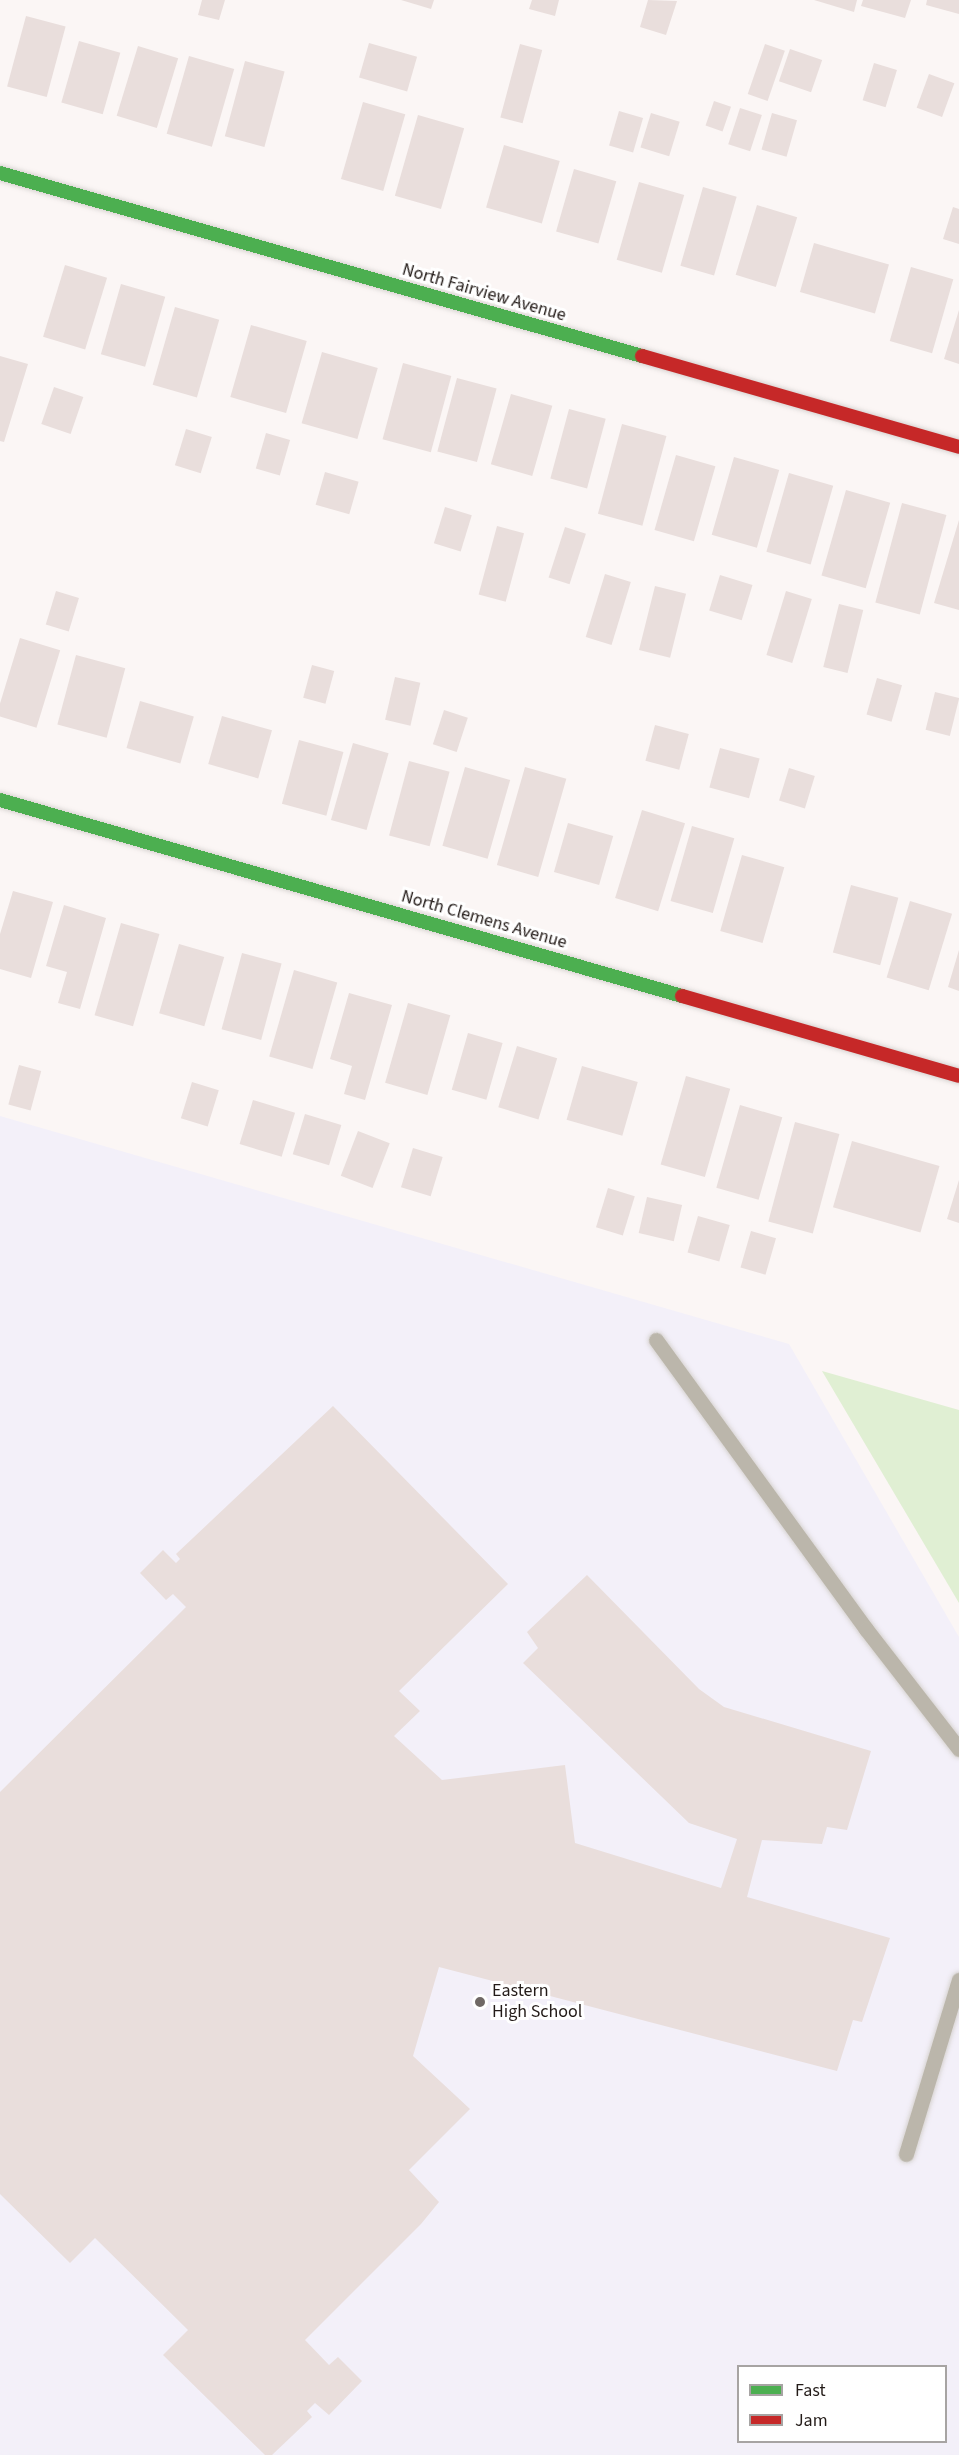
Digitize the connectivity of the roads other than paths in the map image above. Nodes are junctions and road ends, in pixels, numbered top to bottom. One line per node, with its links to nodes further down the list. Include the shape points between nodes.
1 (0, 173): 2 (street, North Fairview Avenue)
2 (959, 447)
3 (0, 800): 4 (street, North Clemens Avenue)
4 (959, 1076)
5 (656, 1340): 6 (lane, via 866,1629)
6 (959, 1749)
7 (959, 1980): 8 (lane)
8 (906, 2154)

